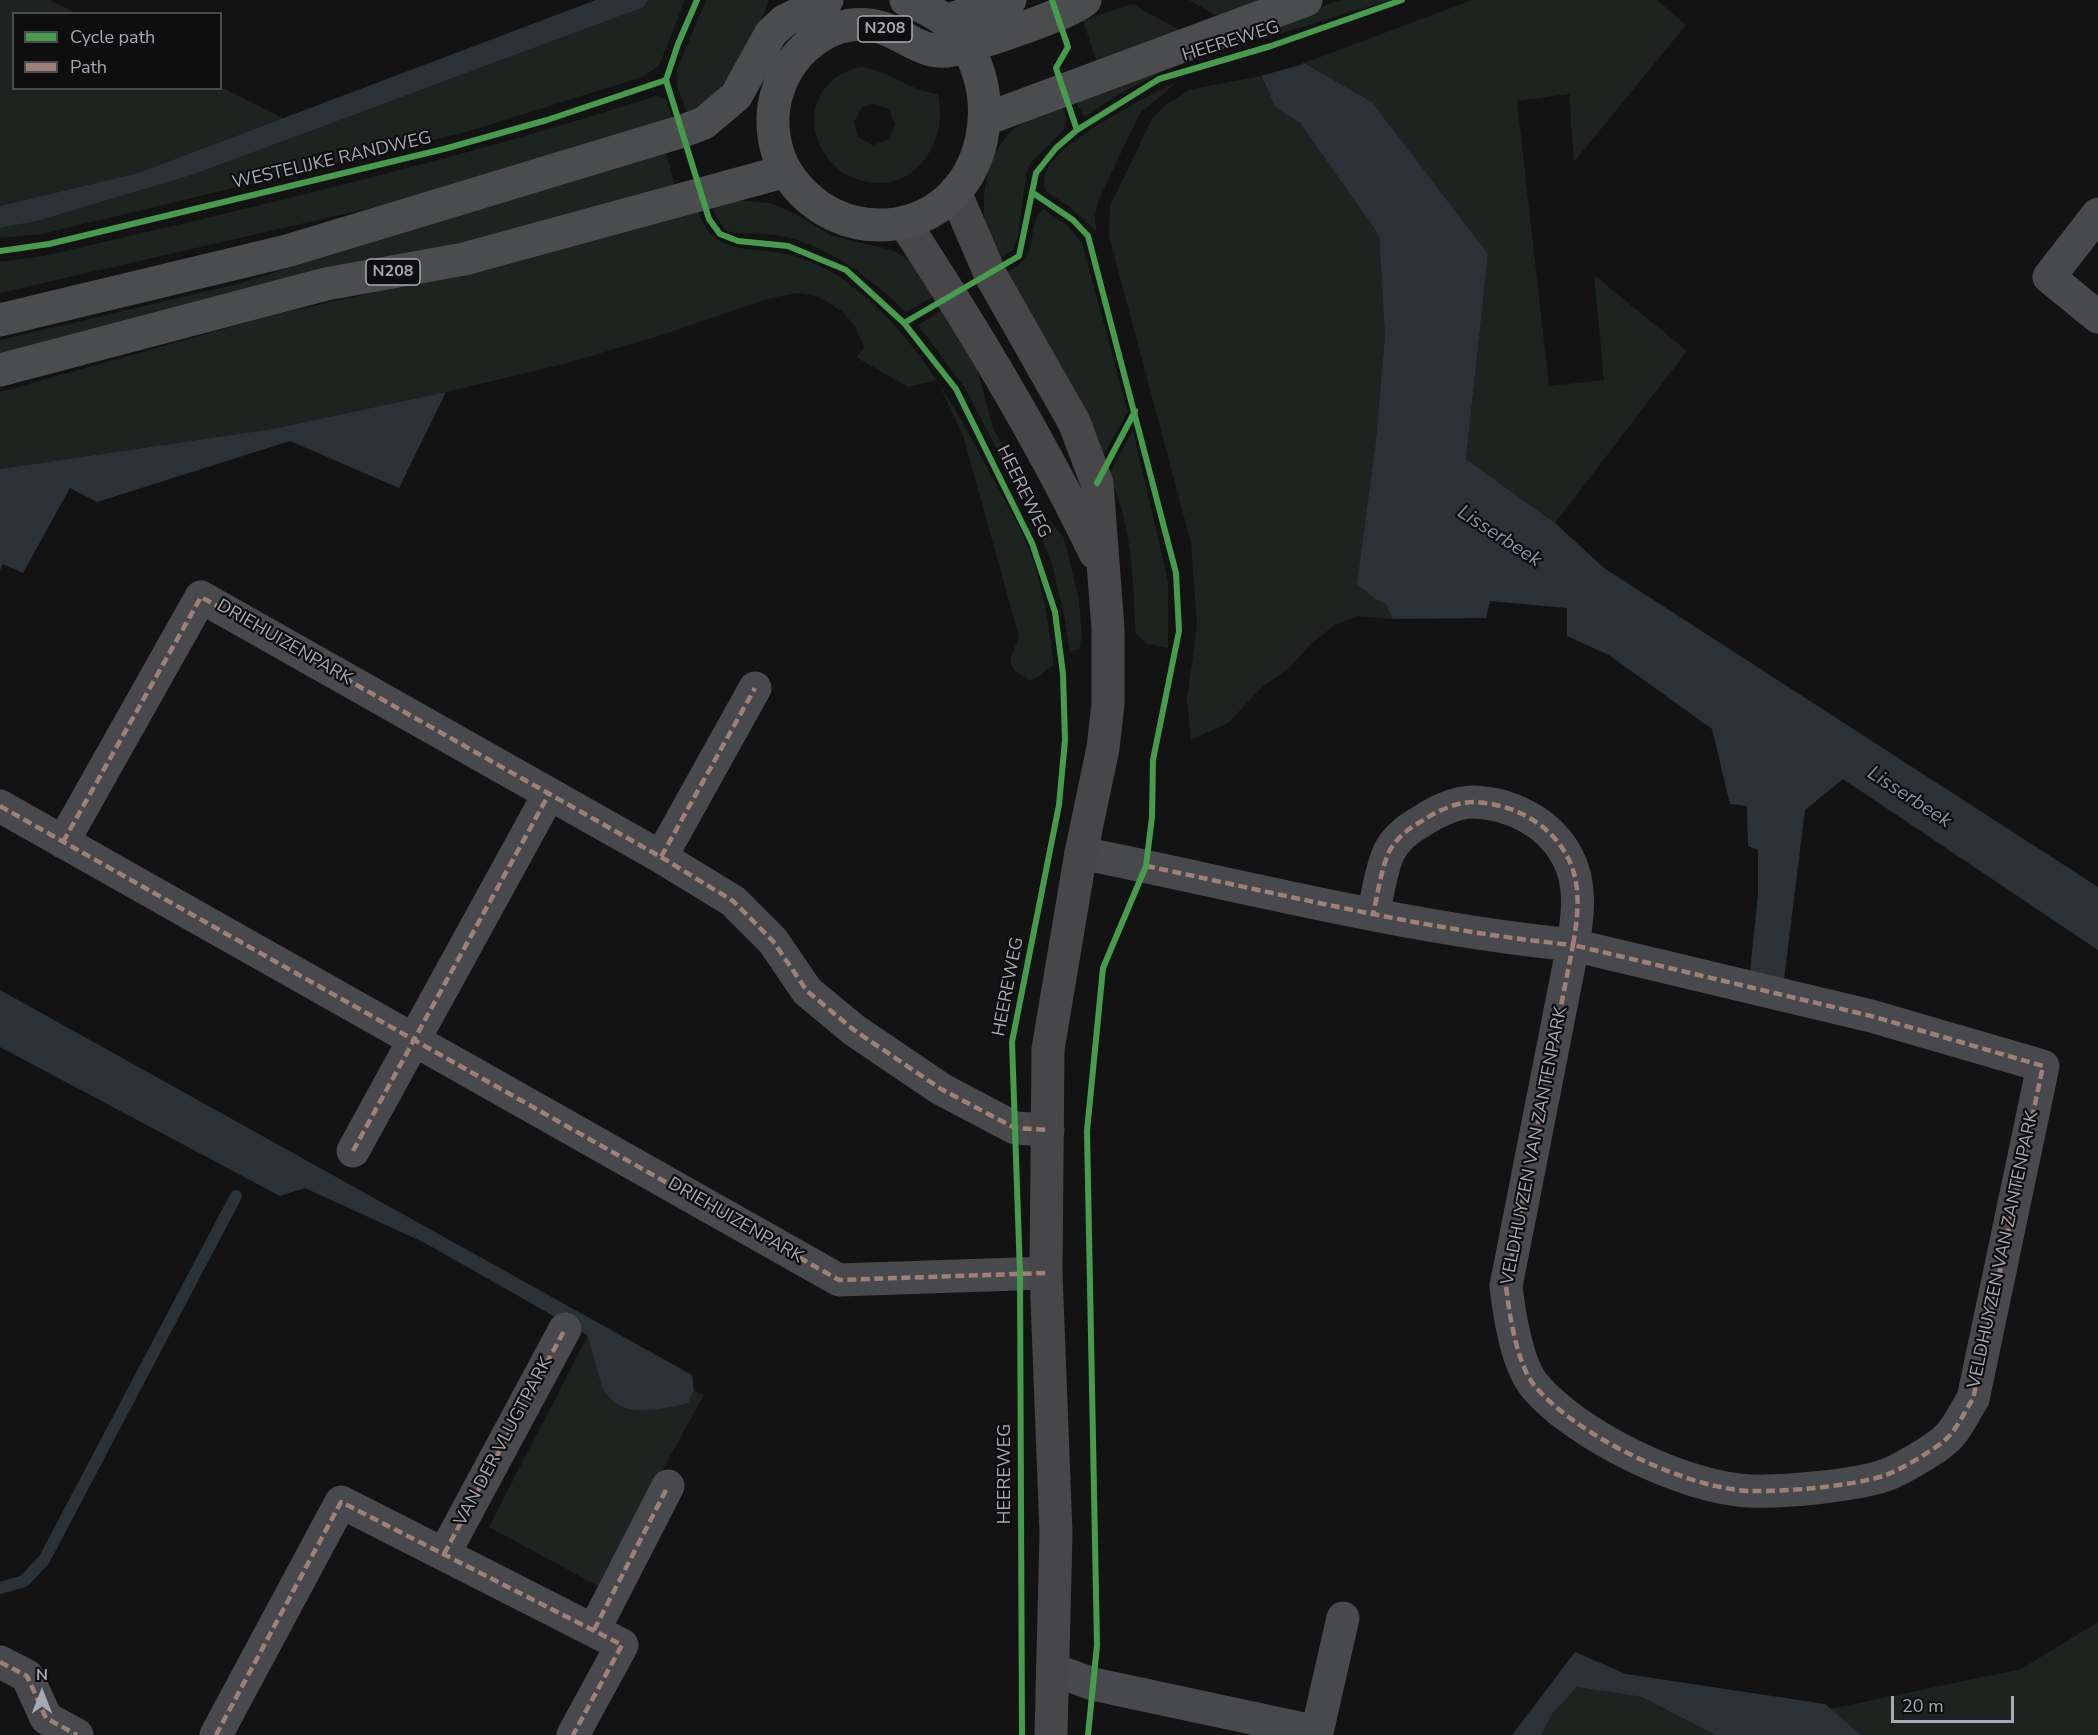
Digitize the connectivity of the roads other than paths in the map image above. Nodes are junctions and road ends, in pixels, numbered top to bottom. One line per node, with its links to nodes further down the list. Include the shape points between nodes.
1 (827, 0): 6 (main road)
2 (906, 0): 7 (main road, N208)
3 (1010, 0): 7 (main road)
4 (1085, 0): 9 (main road, N208, via 1081,6)
5 (1306, 0): 10 (main road, HEEREWEG)
6 (797, 14): 8 (main road); 16 (main road, via 767,38 736,96 704,123 287,251)
7 (945, 21): 9 (main road, N208)
8 (805, 46): 9 (main road, N208, via 845,26 867,25 944,52); 11 (main road, N208, via 786,70 775,98 775,143)
9 (966, 47): 10 (main road, N208, via 982,82)
10 (986, 119): 12 (main road, N208, via 976,158)
11 (786, 171): 14 (main road, N208, via 797,187 827,212 864,224); 17 (main road, N208, via 464,258 326,284)
12 (955, 192): 14 (main road, N208, via 932,210); 18 (main road, HEEREWEG, via 990,273 1074,422 1096,483)
13 (2098, 214): 15 (street, via 2049,277)
14 (904, 222): 18 (main road, HEEREWEG, via 1036,436)
15 (2098, 317)
16 (0, 320)
17 (0, 370)
18 (1104, 573): 23 (main road, HEEREWEG, via 1108,704)
19 (755, 688): 24 (street)
20 (549, 794): 22 (street, DRIEHUIZENPARK, via 201,597); 24 (street, DRIEHUIZENPARK); 27 (street)
21 (0, 806): 22 (street, DRIEHUIZENPARK)
22 (63, 842): 27 (street, DRIEHUIZENPARK)
23 (1082, 853): 25 (street, VELDHUYZEN VAN ZANTENPARK); 28 (main road, HEEREWEG, via 1048,1049)
24 (661, 857): 28 (street, DRIEHUIZENPARK, via 733,901 773,941 807,991 854,1030 941,1089 1015,1128)
25 (1373, 914): 26 (street, VELDHUYZEN VAN ZANTENPARK, via 1511,939); 26 (street, VELDHUYZEN VAN ZANTENPARK, via 1389,852 1407,830 1435,813 1471,802 1512,808 1553,834 1568,857 1579,911)
26 (1573, 945): 26 (street, VELDHUYZEN VAN ZANTENPARK, via 1506,1286 1511,1331 1533,1384 1569,1419 1627,1454 1681,1474 1750,1491 1823,1487 1887,1475 1945,1440 1973,1399 2043,1065 1871,1016)
27 (413, 1040): 29 (street); 30 (street, DRIEHUIZENPARK, via 838,1280)
28 (1048, 1130): 30 (main road, HEEREWEG)
29 (353, 1151)
30 (1046, 1273): 37 (main road, HEEREWEG, via 1056,1533)
31 (565, 1329): 33 (street, VAN DER VLUGTPARK)
32 (668, 1486): 35 (street)
33 (444, 1554): 35 (street); 39 (street, via 341,1502)
34 (1343, 1618): 37 (street, via 1317,1732 1093,1684)
35 (594, 1630): 40 (street, via 621,1645)
36 (0, 1662): 38 (street, via 27,1676 46,1718)
37 (1054, 1670): 41 (main road, HEEREWEG)
38 (77, 1735)
39 (216, 1735)
40 (573, 1735)
41 (1051, 1735)

